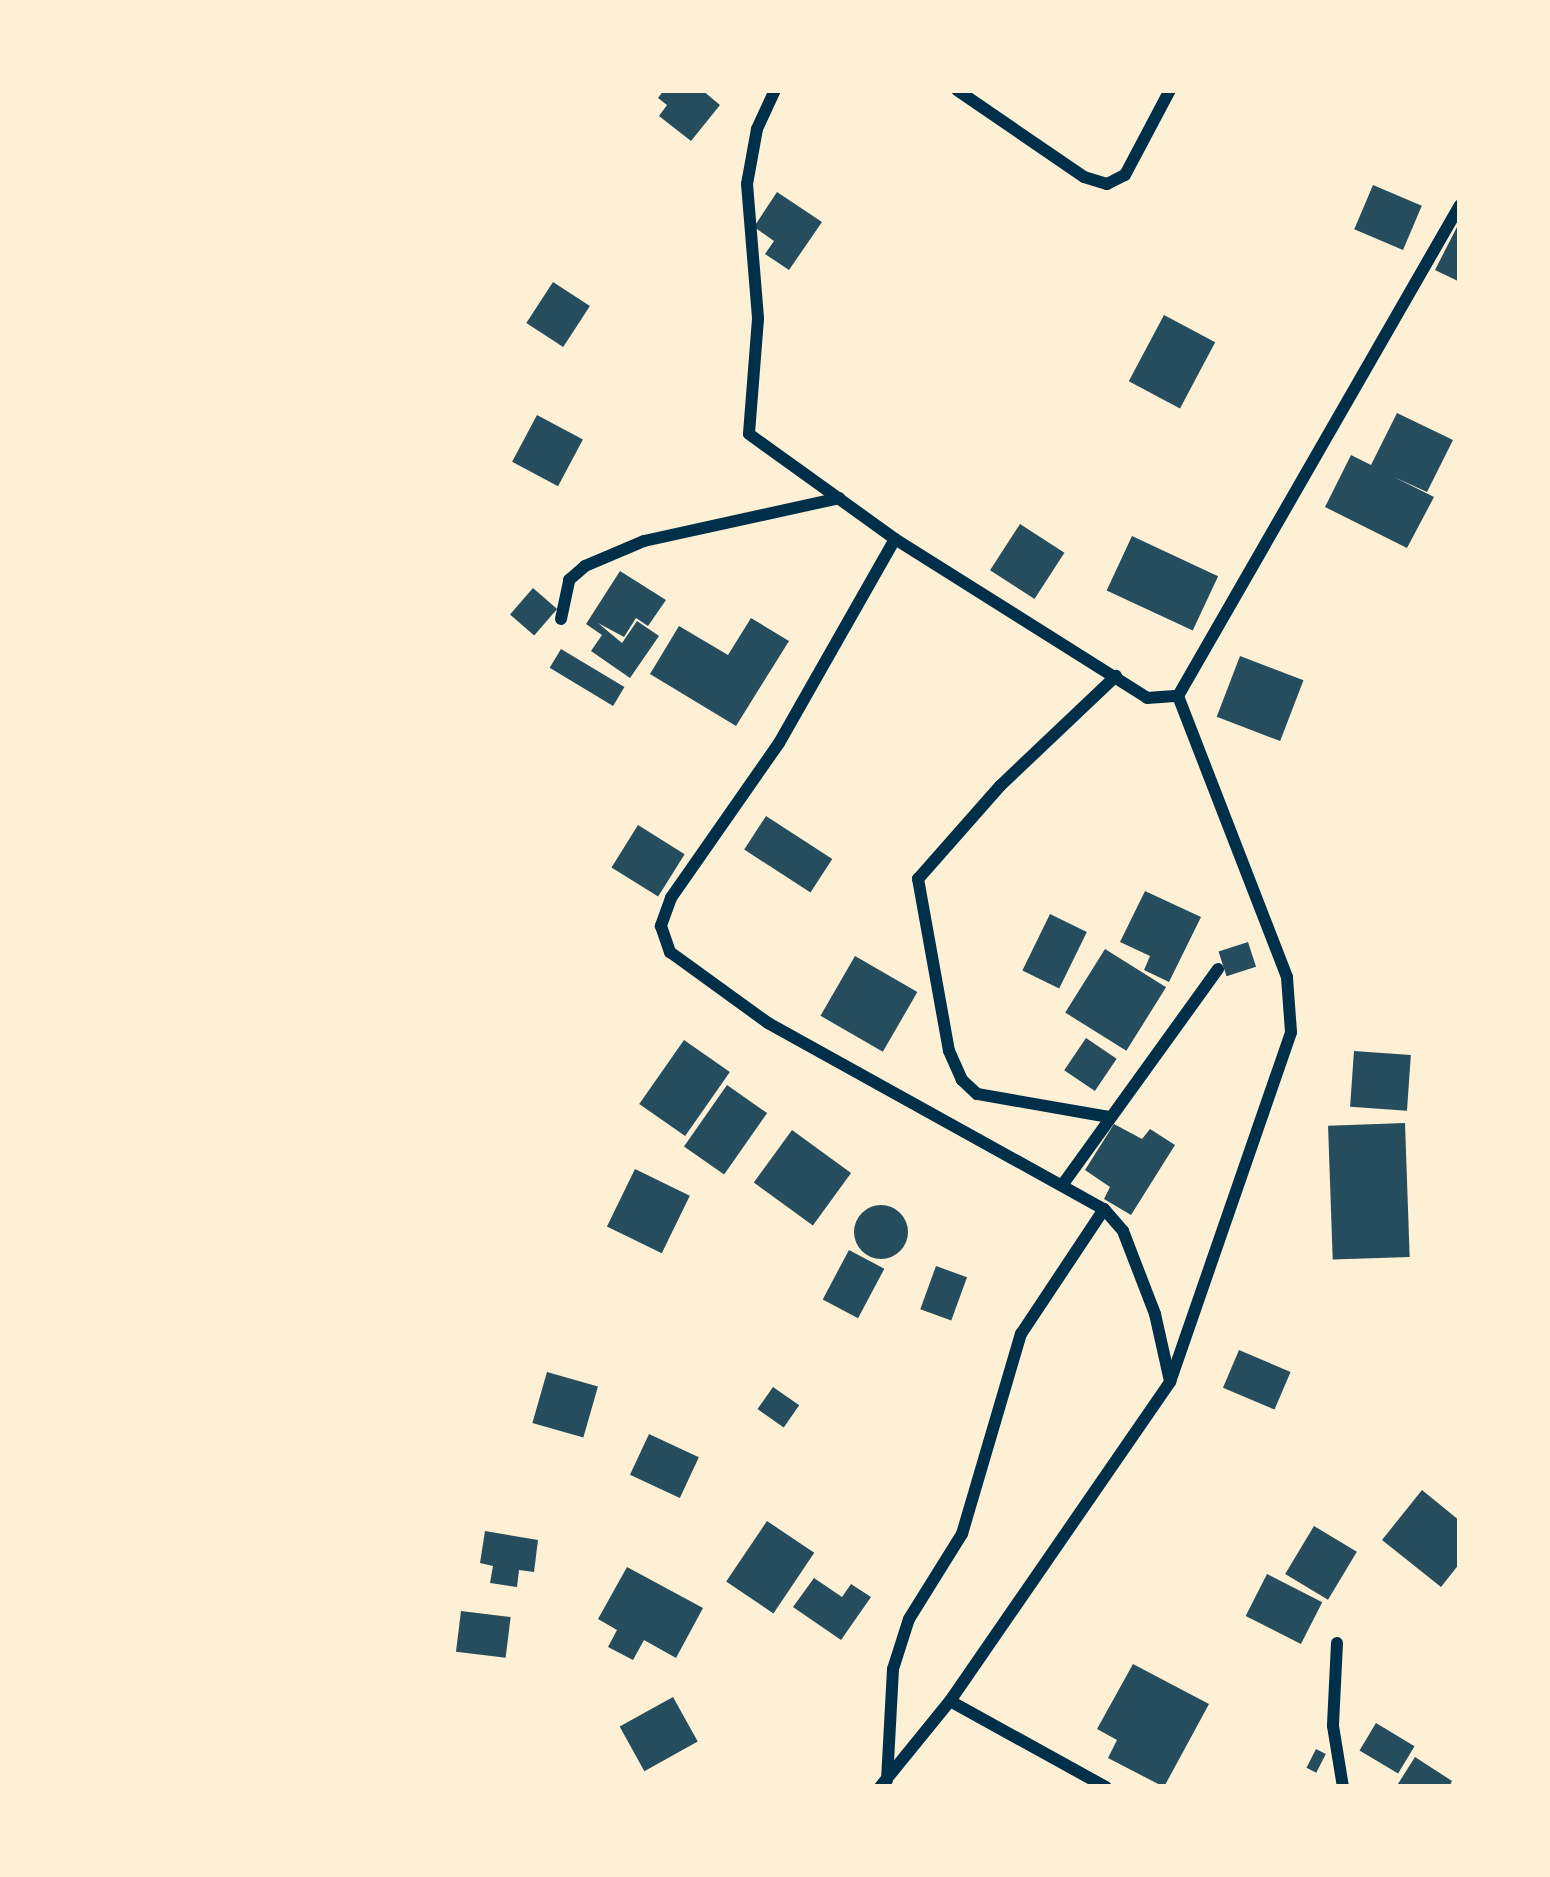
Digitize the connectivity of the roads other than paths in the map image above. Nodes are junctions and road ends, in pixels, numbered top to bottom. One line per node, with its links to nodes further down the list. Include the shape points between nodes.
1 (775, 90): 5 (street, via 757,129 747,184 746,232 758,278 749,434)
2 (957, 90): 3 (street, via 1084,177 1107,184 1125,175)
3 (1170, 90)
4 (1460, 206): 9 (street)
5 (839, 499): 6 (street); 7 (street, via 644,541 585,566 569,580)
6 (896, 539): 8 (street); 12 (street, via 661,926 670,952 768,1023)
7 (561, 619)
8 (1116, 676): 9 (street, via 1147,698); 11 (street, via 1000,785 919,879 949,1051 962,1080 977,1094)
9 (1178, 696): 14 (street, via 1287,977 1292,1032)
10 (1217, 969): 11 (street)
11 (1109, 1117): 12 (street)
12 (1063, 1184): 13 (street)
13 (1104, 1209): 14 (street, via 1123,1231 1155,1314); 17 (street, via 1021,1334 962,1534 909,1619 893,1669)
14 (1170, 1382): 16 (street)
15 (1337, 1643): 19 (street, via 1333,1726)
16 (950, 1701): 17 (street); 18 (street)
17 (885, 1785)
18 (1103, 1786)
19 (1343, 1787)

